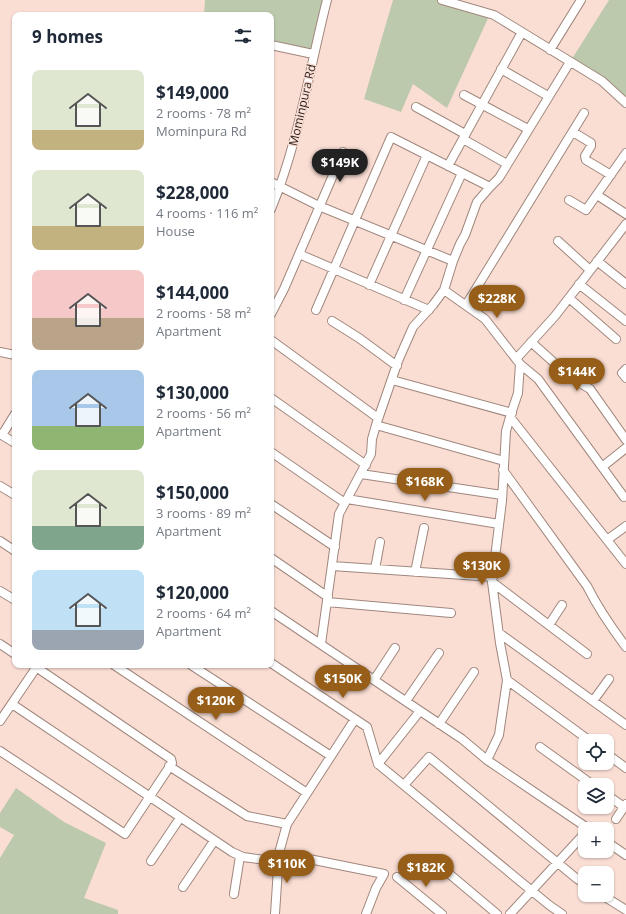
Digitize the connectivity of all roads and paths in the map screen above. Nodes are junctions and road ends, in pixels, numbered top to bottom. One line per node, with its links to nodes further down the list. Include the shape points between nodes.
1 (327, 0): 7 (street, Mominpura Rd)
2 (442, 0): 4 (street, via 494,15)
3 (581, 0): 6 (street)
4 (522, 32): 6 (street); 9 (street)
5 (274, 46): 7 (street)
6 (550, 50): 8 (street)
7 (313, 54): 27 (street, Mominpura Rd, via 311,72)
8 (570, 62): 11 (street); 12 (street, via 602,81)
9 (501, 69): 11 (street); 13 (street)
10 (464, 95): 13 (street)
11 (548, 96): 16 (street)
12 (626, 103)
13 (482, 104): 16 (street); 18 (street)
14 (416, 107): 18 (street)
15 (584, 113): 17 (street)
16 (528, 129): 22 (street)
17 (573, 132): 25 (street, via 591,143 585,156 586,160); 50 (street)
18 (464, 137): 22 (street); 23 (street)
19 (343, 152): 32 (street)
20 (626, 153): 25 (street)
21 (426, 155): 23 (street); 34 (street, via 391,137); 36 (street)
22 (507, 164): 28 (street)
23 (448, 166): 24 (street)
24 (462, 173): 28 (street); 38 (street)
25 (611, 175): 29 (street)
26 (274, 183): 27 (street)
27 (281, 186): 31 (street, Mominpura Rd); 32 (street)
28 (490, 187): 40 (street, via 477,202)
29 (597, 195): 30 (street, via 586,210); 33 (street)
30 (569, 200)
31 (274, 202)
32 (319, 206): 34 (street); 39 (street)
33 (626, 214)
34 (355, 221): 36 (street); 42 (street)
35 (625, 228): 41 (street)
36 (390, 235): 38 (street); 46 (street)
37 (558, 241): 43 (street)
38 (426, 250): 40 (street); 49 (street)
39 (298, 254): 42 (street); 51 (street)
40 (453, 261): 47 (street)
41 (598, 261): 43 (street); 45 (street)
42 (335, 270): 46 (street); 52 (street)
43 (590, 270): 44 (street)
44 (580, 284): 48 (street); 55 (street)
45 (626, 284)
46 (369, 285): 49 (street)
47 (444, 290): 50 (street); 53 (street)
48 (569, 298): 56 (street); 58 (street)
49 (404, 300): 53 (street)
50 (466, 305): 61 (street, via 485,319)
51 (274, 308)
52 (316, 310)
53 (429, 310): 62 (street, via 414,327)
54 (332, 321): 62 (street)
55 (626, 321)
56 (616, 339)
57 (274, 342): 69 (street)
58 (531, 342): 61 (street); 71 (street, via 569,376 590,389)
59 (0, 352): 60 (street)
60 (12, 354)
61 (518, 362): 67 (street, via 518,393); 77 (street, via 538,379)
62 (397, 366): 65 (street)
63 (626, 368): 64 (street, via 622,372)
64 (626, 378)
65 (392, 380): 67 (street); 69 (street)
66 (274, 400): 76 (street)
67 (511, 415): 75 (street, via 506,431); 89 (street)
68 (12, 418): 70 (street)
69 (377, 421): 75 (street); 76 (street, via 371,454)
70 (1, 434): 72 (street)
71 (626, 440)
72 (12, 441)
73 (626, 448): 77 (street)
74 (274, 454): 84 (street)
75 (504, 461): 78 (street)
76 (366, 465): 79 (street)
77 (602, 467): 83 (street)
78 (503, 470): 82 (street); 110 (street, via 587,586 607,622)
79 (361, 474): 82 (street); 84 (street)
80 (0, 486): 81 (street)
81 (12, 494)
82 (502, 495): 86 (street)
83 (624, 497)
84 (346, 501): 86 (street); 92 (street, via 339,514)
85 (274, 506): 92 (street)
86 (500, 524): 99 (street)
87 (626, 526): 89 (street)
88 (424, 528): 98 (street)
89 (608, 540): 95 (street)
90 (0, 541): 93 (street)
91 (380, 542): 97 (street)
92 (334, 547): 96 (street)
93 (12, 549)
94 (274, 560): 102 (street)
95 (626, 564)
96 (332, 566): 97 (street); 102 (street)
97 (375, 569): 98 (street)
98 (415, 572): 99 (street)
99 (492, 580): 106 (street); 107 (street)
100 (0, 591): 101 (street)
101 (12, 598)
102 (328, 600): 105 (street); 109 (street)
103 (562, 605): 106 (street)
104 (274, 613): 109 (street)
105 (450, 613)
106 (549, 625): 114 (street)
107 (499, 633): 122 (street); 125 (street)
108 (0, 644): 112 (street)
109 (321, 644): 121 (street)
110 (626, 647)
111 (395, 648): 121 (street)
112 (12, 652)
113 (439, 653): 124 (street)
114 (587, 654)
115 (274, 665): 128 (street)
116 (34, 668): 126 (street)
117 (38, 668): 139 (street, via 171,759)
118 (119, 668): 143 (street)
119 (196, 668): 135 (street)
120 (474, 672): 130 (street)
121 (374, 680): 124 (street)
122 (507, 680): 132 (street); 137 (street, via 499,735)
123 (609, 680): 125 (street)
124 (406, 701): 127 (street)
125 (593, 701): 131 (street)
126 (12, 704): 129 (street); 144 (street)
127 (420, 711): 130 (street); 138 (street)
128 (355, 719): 135 (street); 138 (street, via 367,727)
129 (0, 721)
130 (439, 724): 137 (street)
131 (626, 725)
132 (580, 734)
133 (540, 747): 141 (street)
134 (0, 751): 144 (street, via 125,834)
135 (331, 756): 143 (street)
136 (614, 759): 140 (street)
137 (487, 760): 149 (street)
138 (378, 764): 142 (street)
139 (169, 766): 144 (street); 150 (street, via 247,816)
140 (626, 768)
141 (583, 778)
142 (404, 785): 160 (street, via 429,757); 164 (street)
143 (307, 793): 150 (street)
144 (149, 797): 147 (street)
145 (614, 799): 146 (street)
146 (625, 806): 148 (street)
147 (180, 818): 151 (street); 158 (street)
148 (616, 819)
149 (579, 822)
150 (287, 824): 154 (street)
151 (214, 840): 156 (street); 163 (street)
152 (578, 841): 160 (street)
153 (614, 847): 155 (street)
154 (279, 853): 159 (street); 169 (street, via 384,874)
155 (626, 855)
156 (240, 856): 159 (street); 165 (street)
157 (434, 861): 171 (street)
158 (151, 862)
159 (278, 862): 168 (street)
160 (558, 862): 162 (street); 164 (street)
161 (397, 877): 170 (street)
162 (578, 879)
163 (183, 887)
164 (531, 891): 172 (street); 173 (street)
165 (234, 894)
166 (612, 902): 167 (street)
167 (626, 911): 174 (street)
168 (275, 914)
169 (366, 914)
170 (442, 914)
171 (497, 914)
172 (510, 914)
173 (562, 914)
174 (624, 914)

